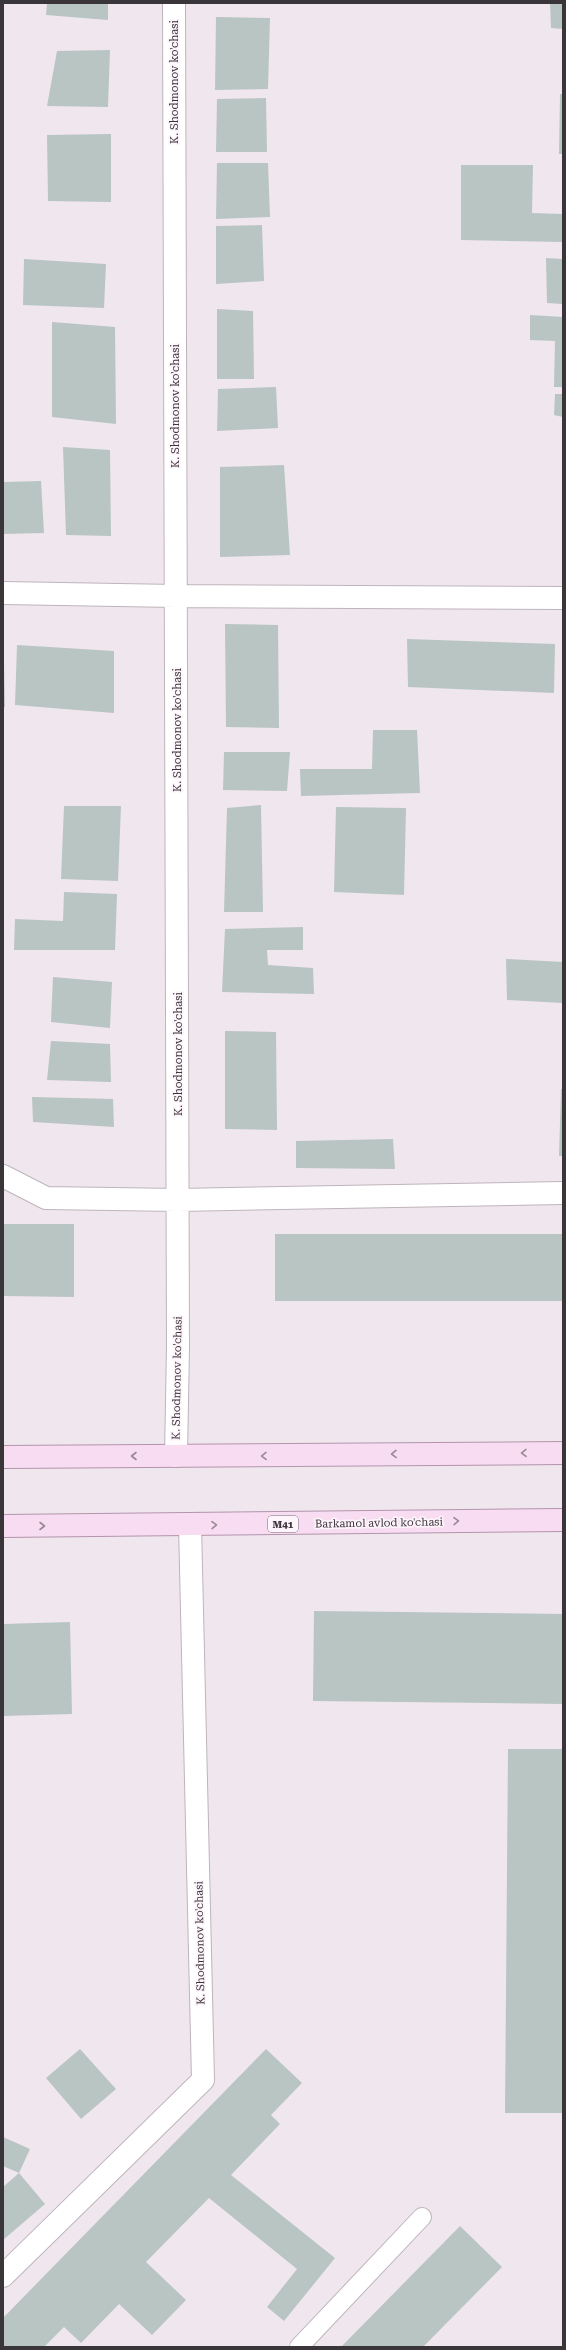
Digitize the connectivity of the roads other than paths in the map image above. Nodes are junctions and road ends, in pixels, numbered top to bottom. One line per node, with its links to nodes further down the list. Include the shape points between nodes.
1 (174, 3): 3 (street, K. Shodmonov ko'chasi)
2 (3, 593): 3 (street)
3 (176, 596): 4 (street); 7 (street, K. Shodmonov ko'chasi)
4 (563, 598)
5 (3, 1176): 7 (street, via 46,1198)
6 (563, 1193): 7 (street)
7 (178, 1200): 9 (street, K. Shodmonov ko'chasi)
8 (563, 1453): 9 (main road, one-way to 9)
9 (176, 1456): 10 (main road, one-way to 10)
10 (3, 1457)
11 (563, 1520): 12 (main road, Barkamol avlod ko'chasi / M41, one-way to 11)
12 (190, 1525): 13 (main road, Barkamol avlod ko'chasi / M41, one-way to 12); 15 (street, K. Shodmonov ko'chasi, via 204,2080)
13 (3, 1526)
14 (422, 2217): 16 (lane)
15 (3, 2276)
16 (298, 2347)

